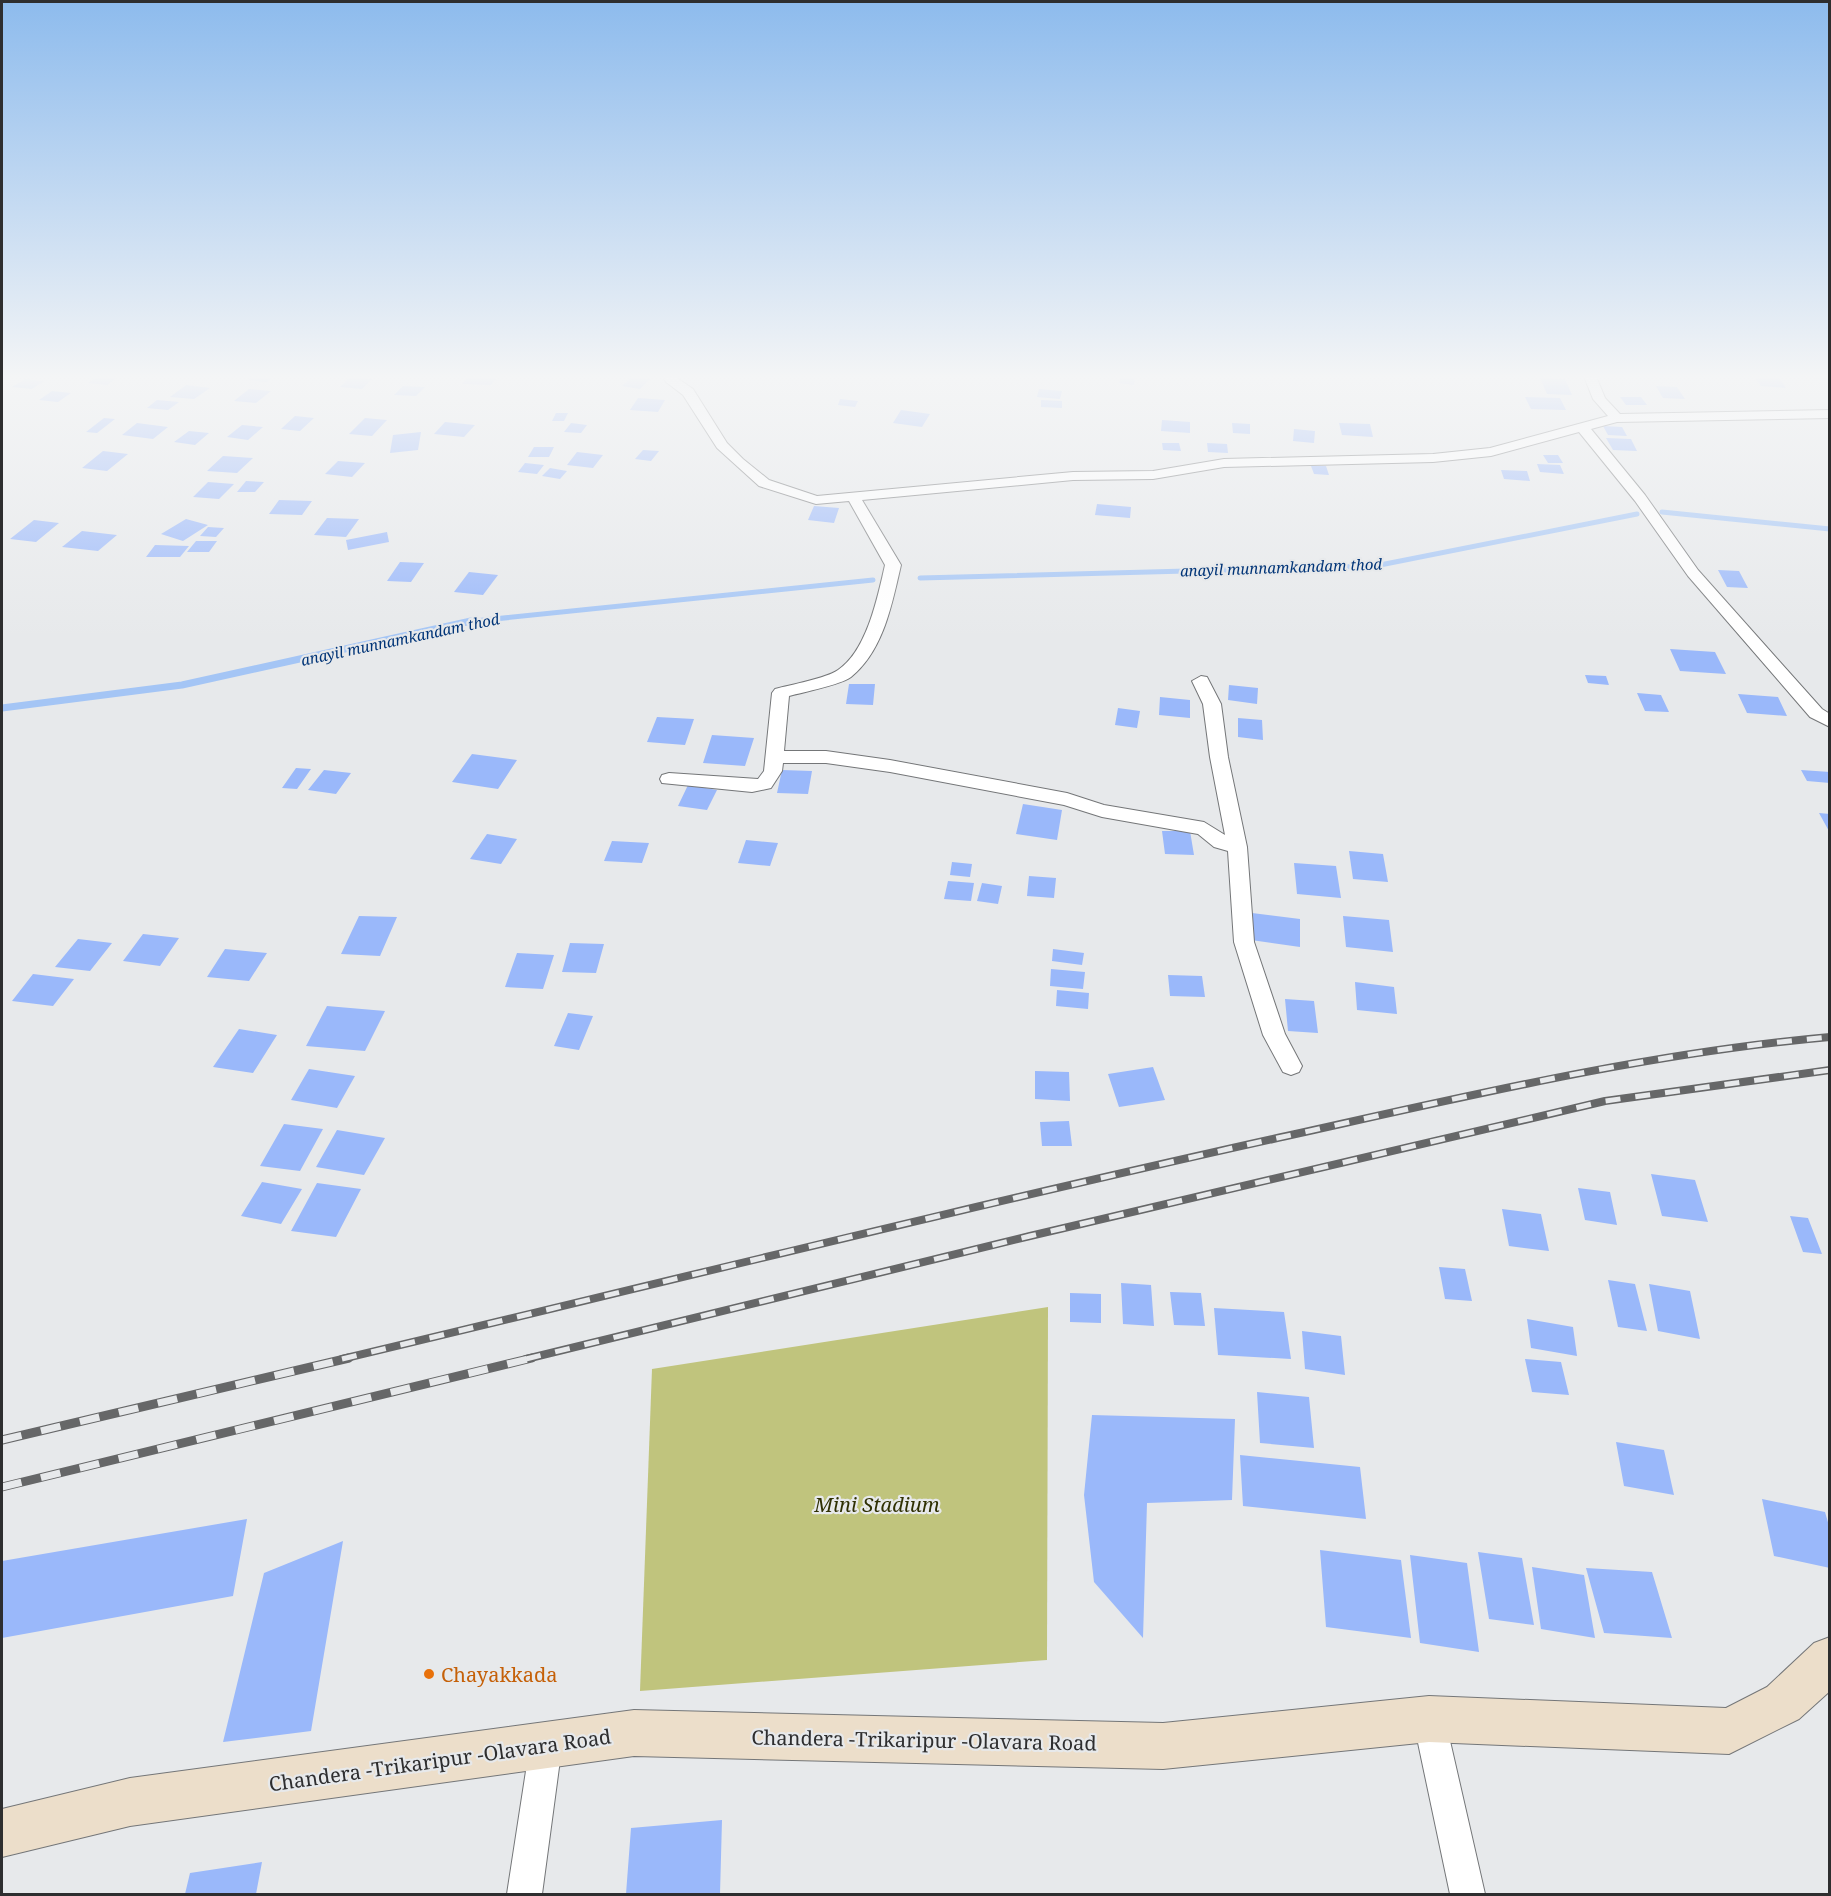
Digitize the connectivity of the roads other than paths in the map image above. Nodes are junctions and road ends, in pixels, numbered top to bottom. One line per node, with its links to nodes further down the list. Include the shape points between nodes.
1 (739, 462): 4 (street, via 764,483 816,500)
2 (1246, 462): 4 (street, via 1153,475 1073,476)
3 (1611, 462): 6 (street, via 1694,573 1816,713)
4 (853, 496): 7 (street, via 893,565 879,623 844,674 781,693)
5 (1201, 681): 9 (street, via 1212,704)
6 (1830, 722)
7 (774, 757): 8 (street, via 774,771 764,784); 9 (street, via 826,757 1067,798 1102,811 1204,829 1221,842)
8 (669, 779)
9 (1237, 847): 10 (street, via 1244,942 1274,1035)
10 (1291, 1066)
11 (1830, 1659): 12 (main road, Chandera -Trikaripur -Olavara Road, via 1783,1703 1729,1731)
12 (1429, 1719): 13 (main road, Chandera -Trikaripur -Olavara Road, via 1163,1746 634,1733); 16 (street)
13 (546, 1745): 14 (main road, Chandera -Trikaripur -Olavara Road, via 130,1802); 15 (street)
14 (2, 1833)
15 (524, 1894)
16 (1468, 1894)

